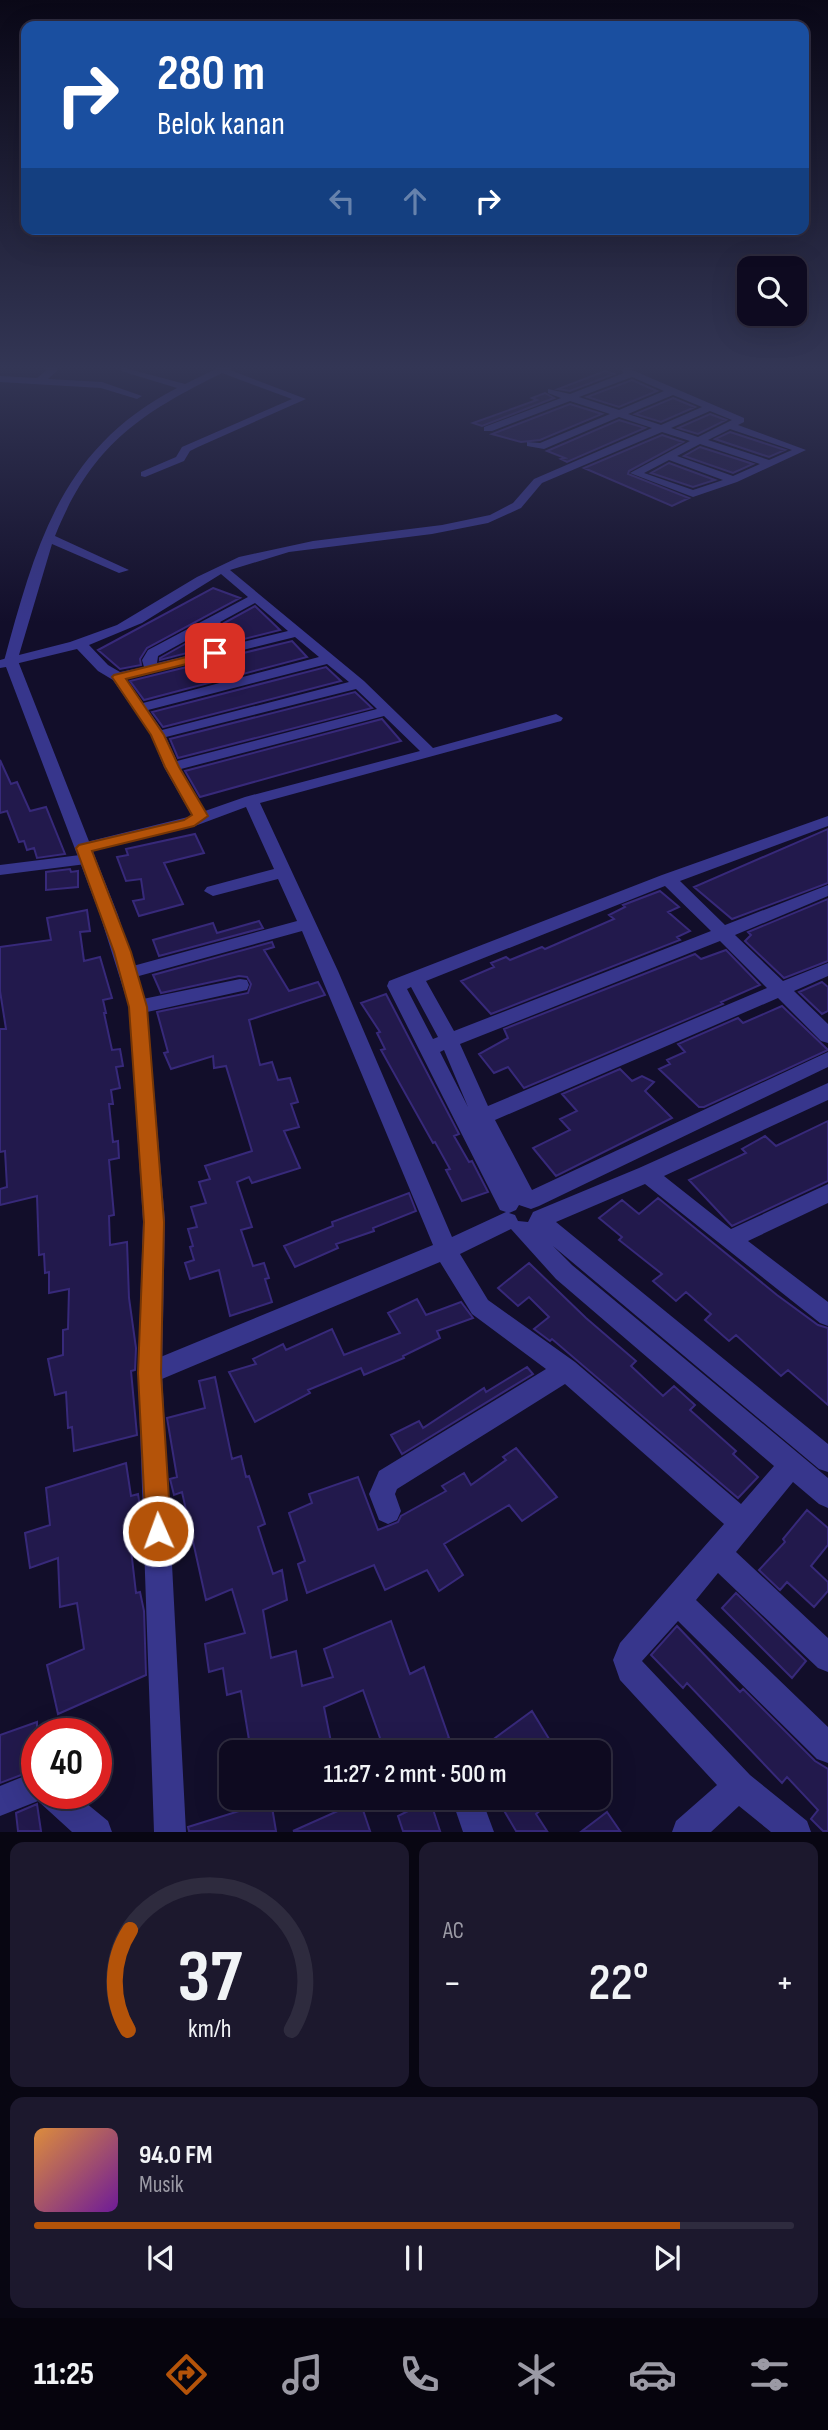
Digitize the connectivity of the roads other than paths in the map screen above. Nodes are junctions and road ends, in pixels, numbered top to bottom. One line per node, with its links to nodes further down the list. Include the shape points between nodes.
1 (100, 451): 11 (street, via 85,465)
2 (185, 451): 9 (street, via 180,459)
3 (606, 451): 12 (street, via 538,481 519,505 497,516 374,538 287,547)
4 (679, 451): 7 (street)
5 (733, 451): 8 (street)
6 (796, 451): 8 (street)
7 (668, 456): 10 (street); 10 (street, via 629,475 693,494)
8 (769, 464): 10 (street)
9 (145, 474)
10 (733, 480)
11 (47, 537): 13 (street); 20 (street)
12 (222, 569): 14 (street); 17 (street, via 134,621)
13 (123, 570)
14 (256, 598): 15 (street); 16 (street)
15 (213, 622): 18 (street); 21 (street, via 153,653)
16 (299, 632): 18 (street); 19 (street)
17 (80, 645): 20 (street); 22 (street)
18 (236, 648): 21 (street)
19 (329, 659): 23 (street); 24 (street)
20 (5, 662): 33 (street)
21 (150, 669): 22 (street)
22 (118, 677): 24 (street)
23 (359, 684): 25 (street); 27 (street)
24 (139, 708): 27 (street)
25 (387, 711): 28 (street); 29 (street)
26 (556, 718): 28 (street)
27 (158, 735): 29 (street)
28 (430, 753): 30 (street)
29 (172, 767): 31 (street)
30 (251, 800): 31 (street); 35 (street)
31 (200, 816): 33 (street)
32 (828, 821): 36 (street)
33 (86, 853): 34 (street); 42 (street)
34 (0, 870)
35 (283, 872): 38 (street); 39 (street)
36 (668, 879): 40 (street); 43 (street)
37 (828, 890): 40 (street)
38 (213, 891)
39 (307, 924): 42 (street); 58 (street)
40 (720, 933): 45 (street); 48 (street)
41 (828, 969): 45 (street)
42 (128, 973): 46 (street)
43 (415, 978): 48 (street); 49 (street, via 396,987)
44 (240, 985): 46 (street)
45 (780, 990): 47 (street); 53 (street)
46 (138, 1007): 61 (street, via 154,1222)
47 (828, 1036)
48 (449, 1040): 49 (street); 51 (street)
49 (429, 1048): 51 (street)
50 (828, 1059): 56 (street)
51 (459, 1089): 53 (street)
52 (828, 1091): 54 (street)
53 (475, 1121): 56 (street)
54 (647, 1174): 56 (street); 57 (street)
55 (828, 1193): 57 (street)
56 (525, 1213): 58 (street); 62 (street); 63 (street, via 564,1272)
57 (729, 1240): 59 (street)
58 (446, 1250): 60 (street, via 481,1307); 61 (street)
59 (828, 1315)
60 (566, 1370): 65 (street, via 388,1480 382,1494); 66 (street)
61 (149, 1373): 77 (street)
62 (828, 1460)
63 (792, 1464): 64 (street); 66 (street)
64 (828, 1495)
65 (387, 1511)
66 (741, 1522): 67 (street)
67 (717, 1553): 68 (street); 69 (street)
68 (677, 1601): 70 (street); 71 (street, via 630,1653 628,1666)
69 (828, 1658)
70 (828, 1748)
71 (739, 1786): 79 (street); 80 (street)
72 (21, 1792): 73 (street)
73 (0, 1801)
74 (69, 1809): 76 (street)
75 (471, 1810): 78 (street)
76 (97, 1832)
77 (170, 1832)
78 (479, 1832)
79 (687, 1832)
80 (796, 1832)

